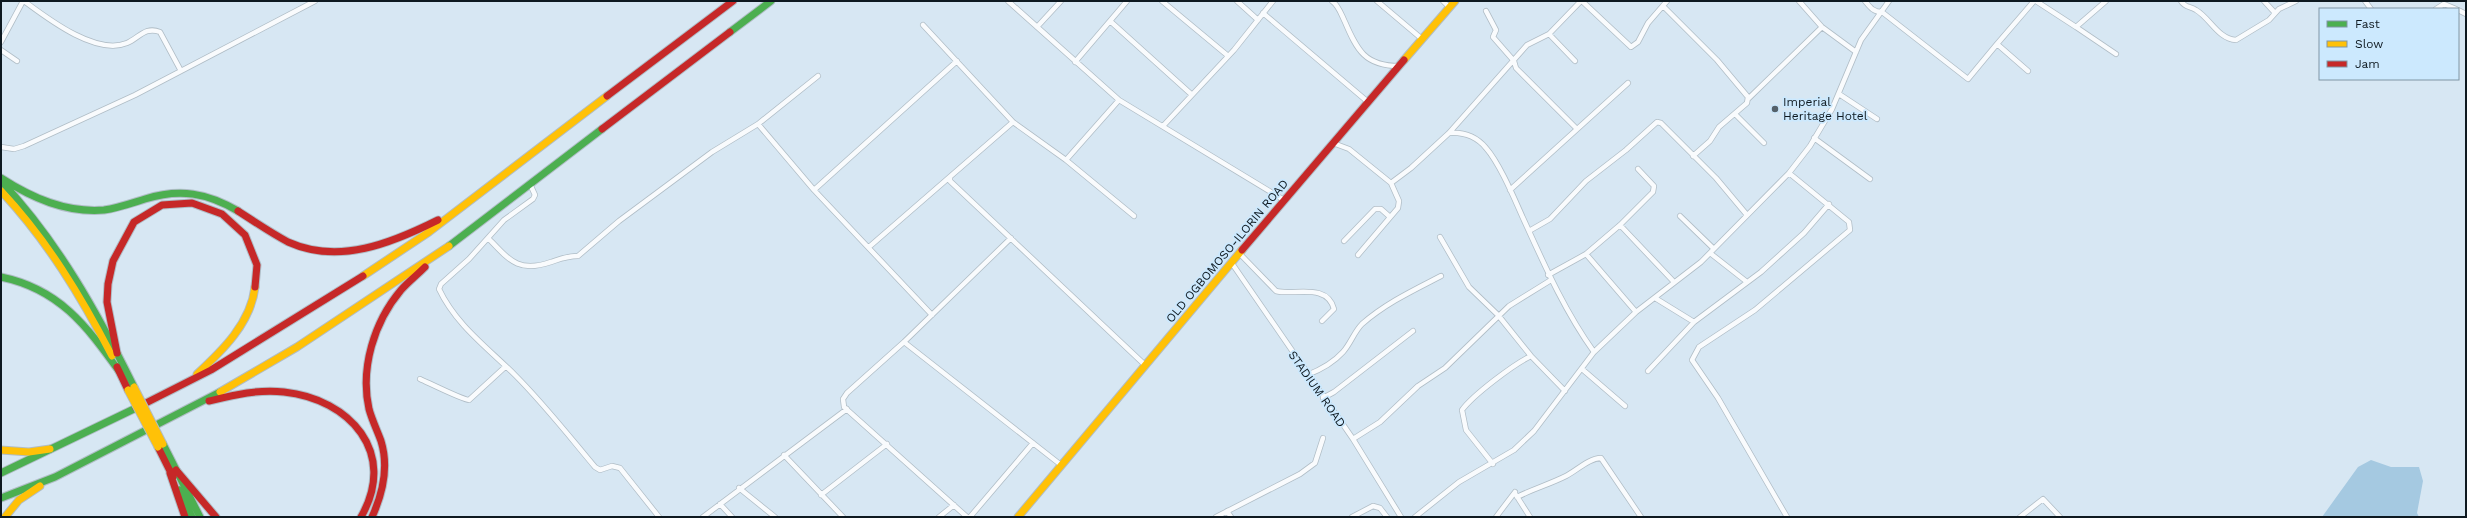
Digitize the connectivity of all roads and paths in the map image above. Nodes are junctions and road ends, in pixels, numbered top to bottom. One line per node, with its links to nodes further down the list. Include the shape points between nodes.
1 (24, 1): 41 (street); 55 (street, via 54,22 96,43 126,44 144,32 153,29 160,32)
2 (315, 1): 55 (street)
3 (734, 1): 89 (main road)
4 (771, 1): 83 (main road)
5 (1008, 1): 36 (street)
6 (1061, 1): 36 (street)
7 (1127, 1): 34 (street)
8 (1162, 1): 46 (street)
9 (1237, 1): 33 (street)
10 (1273, 1): 31 (street)
11 (1332, 1): 52 (street, via 1339,8 1352,38 1365,56 1380,65)
12 (1377, 1): 40 (street)
13 (1443, 1): 26 (street)
14 (1455, 1): 26 (main road, OLD OGBOMOSO-ILORIN ROAD)
15 (1582, 1): 25 (street, via 1632,47); 39 (street)
16 (1667, 1): 25 (street)
17 (1799, 1): 37 (street)
18 (1865, 1): 30 (street, via 1876,12)
19 (1889, 1): 30 (street)
20 (2035, 1): 38 (street); 42 (street)
21 (2106, 1): 38 (street)
22 (2181, 1): 32 (street, via 2185,6 2198,11 2214,28 2232,40 2263,24)
23 (2264, 1): 32 (street)
24 (2296, 1): 32 (street)
25 (1663, 6): 61 (street, via 1718,60)
26 (1449, 7): 40 (main road, OLD OGBOMOSO-ILORIN ROAD)
27 (2438, 8): 28 (street, via 2444,4)
28 (2453, 8)
29 (1486, 11): 49 (street, via 1496,30 1493,37)
30 (1882, 12): 42 (street, via 1968,79); 44 (street, via 1867,31)
31 (1263, 13): 33 (street); 63 (street)
32 (2275, 13)
33 (1258, 20): 46 (street)
34 (1110, 21): 51 (street); 59 (street)
35 (923, 25): 48 (street)
36 (1037, 27): 51 (street)
37 (1822, 27): 44 (street); 61 (street)
38 (2076, 27): 45 (street)
39 (1549, 34): 49 (street, via 1527,44); 50 (street)
40 (1422, 39): 52 (main road, OLD OGBOMOSO-ILORIN ROAD)
41 (1, 42)
42 (1997, 44): 56 (street)
43 (1, 50): 47 (street)
44 (1856, 52): 60 (street)
45 (2116, 54)
46 (1227, 56): 59 (street)
47 (17, 61)
48 (957, 61): 66 (street); 84 (street)
49 (1514, 61): 53 (street); 54 (street)
50 (1575, 61)
51 (1075, 62): 62 (street)
52 (1399, 66): 63 (main road, OLD OGBOMOSO-ILORIN ROAD)
53 (1506, 68): 54 (street); 70 (street)
54 (1516, 68): 69 (street)
55 (181, 71): 74 (street, via 91,117 24,146 14,149)
56 (2028, 71)
57 (818, 76): 67 (street)
58 (1628, 83): 69 (street)
59 (1191, 94): 68 (street)
60 (1839, 94): 65 (street); 71 (street)
61 (1748, 99): 64 (street)
62 (1119, 100): 68 (street); 76 (street)
63 (1368, 102): 72 (main road, OLD OGBOMOSO-ILORIN ROAD)
64 (1735, 114): 73 (street); 75 (street, via 1719,127 1710,141)
65 (1876, 119)
66 (1013, 122): 76 (street); 81 (street)
67 (758, 124): 84 (street); 98 (street, via 712,152 618,221 578,256 567,256 541,265 524,267 510,261)
68 (1163, 126): 87 (street)
69 (1576, 128): 85 (street)
70 (1449, 133): 82 (street); 85 (street, via 1464,132 1487,148)
71 (1814, 138): 78 (street); 79 (street)
72 (1333, 143): 82 (street, via 1349,149); 87 (main road, OLD OGBOMOSO-ILORIN ROAD)
73 (1764, 143)
74 (1, 147)
75 (1693, 156): 90 (street, via 1716,178); 95 (street, via 1661,123 1657,122 1586,181 1550,219)
76 (1066, 160): 91 (street)
77 (1638, 169): 94 (street, via 1652,182 1654,188)
78 (1789, 173): 88 (street); 90 (street)
79 (1870, 179)
80 (1, 180): 89 (main road, via 42,201 71,209 119,207 167,193 186,192 208,196 223,202 288,242 322,251 340,252 377,247 410,234); 122 (main road, via 66,259 86,290)
81 (949, 180): 97 (street); 100 (street)
82 (1391, 183): 93 (street, via 1399,205)
83 (530, 184): 98 (street, via 535,195 533,199 504,220); 102 (main road)
84 (814, 190): 100 (street)
85 (1510, 190): 95 (street)
86 (1, 191): 127 (main road, via 40,234 61,264)
87 (1284, 200): 103 (main road, OLD OGBOMOSO-ILORIN ROAD)
88 (1829, 204): 113 (street, via 1804,233); 183 (street, via 1849,222 1850,230 1755,310 1699,347 1692,360 1718,398)
89 (458, 209): 132 (main road, via 429,232 349,286 288,325)
90 (1747, 215): 101 (street)
91 (1134, 216)
92 (1680, 216): 101 (street)
93 (1390, 217): 99 (street, via 1381,209 1375,209); 106 (street)
94 (1620, 225): 105 (street); 112 (street)
95 (1529, 231): 108 (street)
96 (1440, 237): 117 (street, via 1469,287)
97 (1011, 238): 116 (street); 125 (street)
98 (488, 239): 126 (street, via 439,289 468,332 492,351)
99 (1344, 241)
100 (869, 247): 116 (street)
101 (1714, 249): 104 (street)
102 (441, 252): 136 (main road, via 297,347); 164 (main road, via 400,291 383,319 370,348 366,383 369,407 381,443 386,469 381,497)
103 (1239, 253): 107 (main road, OLD OGBOMOSO-ILORIN ROAD); 118 (street, via 1276,290 1314,292 1324,296 1334,309)
104 (1710, 253): 112 (street); 113 (street)
105 (1586, 254): 108 (street); 115 (street)
106 (1358, 255)
107 (1230, 262): 125 (main road, OLD OGBOMOSO-ILORIN ROAD); 130 (street, STADIUM ROAD)
108 (1548, 275): 111 (street)
109 (1442, 276): 130 (street, via 1396,299 1364,322 1343,352 1323,368)
110 (1, 277): 127 (main road, via 39,288 71,309)
111 (1551, 280): 117 (street); 123 (street, via 1579,331)
112 (1674, 282): 114 (street)
113 (1747, 282): 119 (street)
114 (1655, 298): 115 (street); 119 (street)
115 (1636, 312): 123 (street)
116 (932, 315): 121 (street)
117 (1498, 315): 124 (street); 140 (street, via 1454,359 1418,386 1380,422)
118 (1322, 321)
119 (1694, 322): 129 (street)
120 (1414, 331): 135 (street)
121 (904, 342): 138 (street, via 847,392 843,403); 141 (street)
122 (117, 352): 132 (main road, via 107,301 108,281 117,249 124,235 143,213 159,206 191,202 212,208 223,213 245,234 253,248 258,266 257,281 249,310 231,342); 133 (main road)
123 (1594, 352): 128 (street)
124 (1531, 356): 134 (street); 146 (street, via 1509,369 1468,401 1462,410 1466,430)
125 (1145, 365): 147 (main road, OLD OGBOMOSO-ILORIN ROAD)
126 (505, 367): 131 (street, via 469,400); 165 (street, via 531,392 595,467 600,470 612,466 620,468)
127 (119, 370): 133 (main road)
128 (1582, 370): 134 (street); 137 (street)
129 (1648, 371)
130 (1307, 375): 135 (street, STADIUM ROAD)
131 (420, 379)
132 (187, 383): 143 (main road)
133 (131, 388): 148 (main road, bridge)
134 (1565, 391): 146 (street, via 1534,431 1514,450)
135 (1323, 398): 140 (street, STADIUM ROAD)
136 (201, 403): 150 (main road); 163 (main road, via 243,394 282,392 324,402 350,417 368,441 376,468 372,496)
137 (1625, 406)
138 (847, 409): 142 (street); 145 (street)
139 (1323, 438): 157 (street, via 1315,463 1300,474)
140 (1353, 439): 178 (street, STADIUM ROAD)
141 (1033, 443): 147 (street); 172 (street)
142 (887, 444): 152 (street); 156 (street)
143 (58, 447): 144 (main road, via 29,452); 149 (main road)
144 (1, 450)
145 (784, 455): 151 (street); 152 (street)
146 (1493, 464): 179 (street, via 1460,482)
147 (1061, 465): 173 (main road, OLD OGBOMOSO-ILORIN ROAD)
148 (173, 471): 159 (main road); 160 (main road); 161 (main road); 162 (main road)
149 (1, 473)
150 (55, 476): 154 (main road); 158 (main road, via 19,500)
151 (740, 488): 155 (street); 168 (street)
152 (821, 495): 169 (street)
153 (1517, 497): 180 (street, via 1515,492); 181 (street); 182 (street, via 1601,458)
154 (1, 498)
155 (720, 504): 166 (street); 167 (street)
156 (954, 505): 170 (street); 171 (street)
157 (1227, 511): 174 (street); 175 (street)
158 (5, 517)
159 (185, 517)
160 (192, 517)
161 (200, 517)
162 (216, 517)
163 (361, 517)
164 (372, 517)
165 (659, 517)
166 (703, 517)
167 (732, 517)
168 (775, 517)
169 (843, 517)
170 (939, 517)
171 (967, 517)
172 (970, 517)
173 (1018, 517)
174 (1216, 517)
175 (1231, 517)
176 (1352, 517): 177 (street, via 1373,506 1380,508)
177 (1387, 517)
178 (1401, 517)
179 (1415, 517)
180 (1496, 517)
181 (1530, 517)
182 (1642, 517)
183 (1787, 517)
184 (2020, 517): 185 (street, via 2043,499)
185 (2060, 517)

